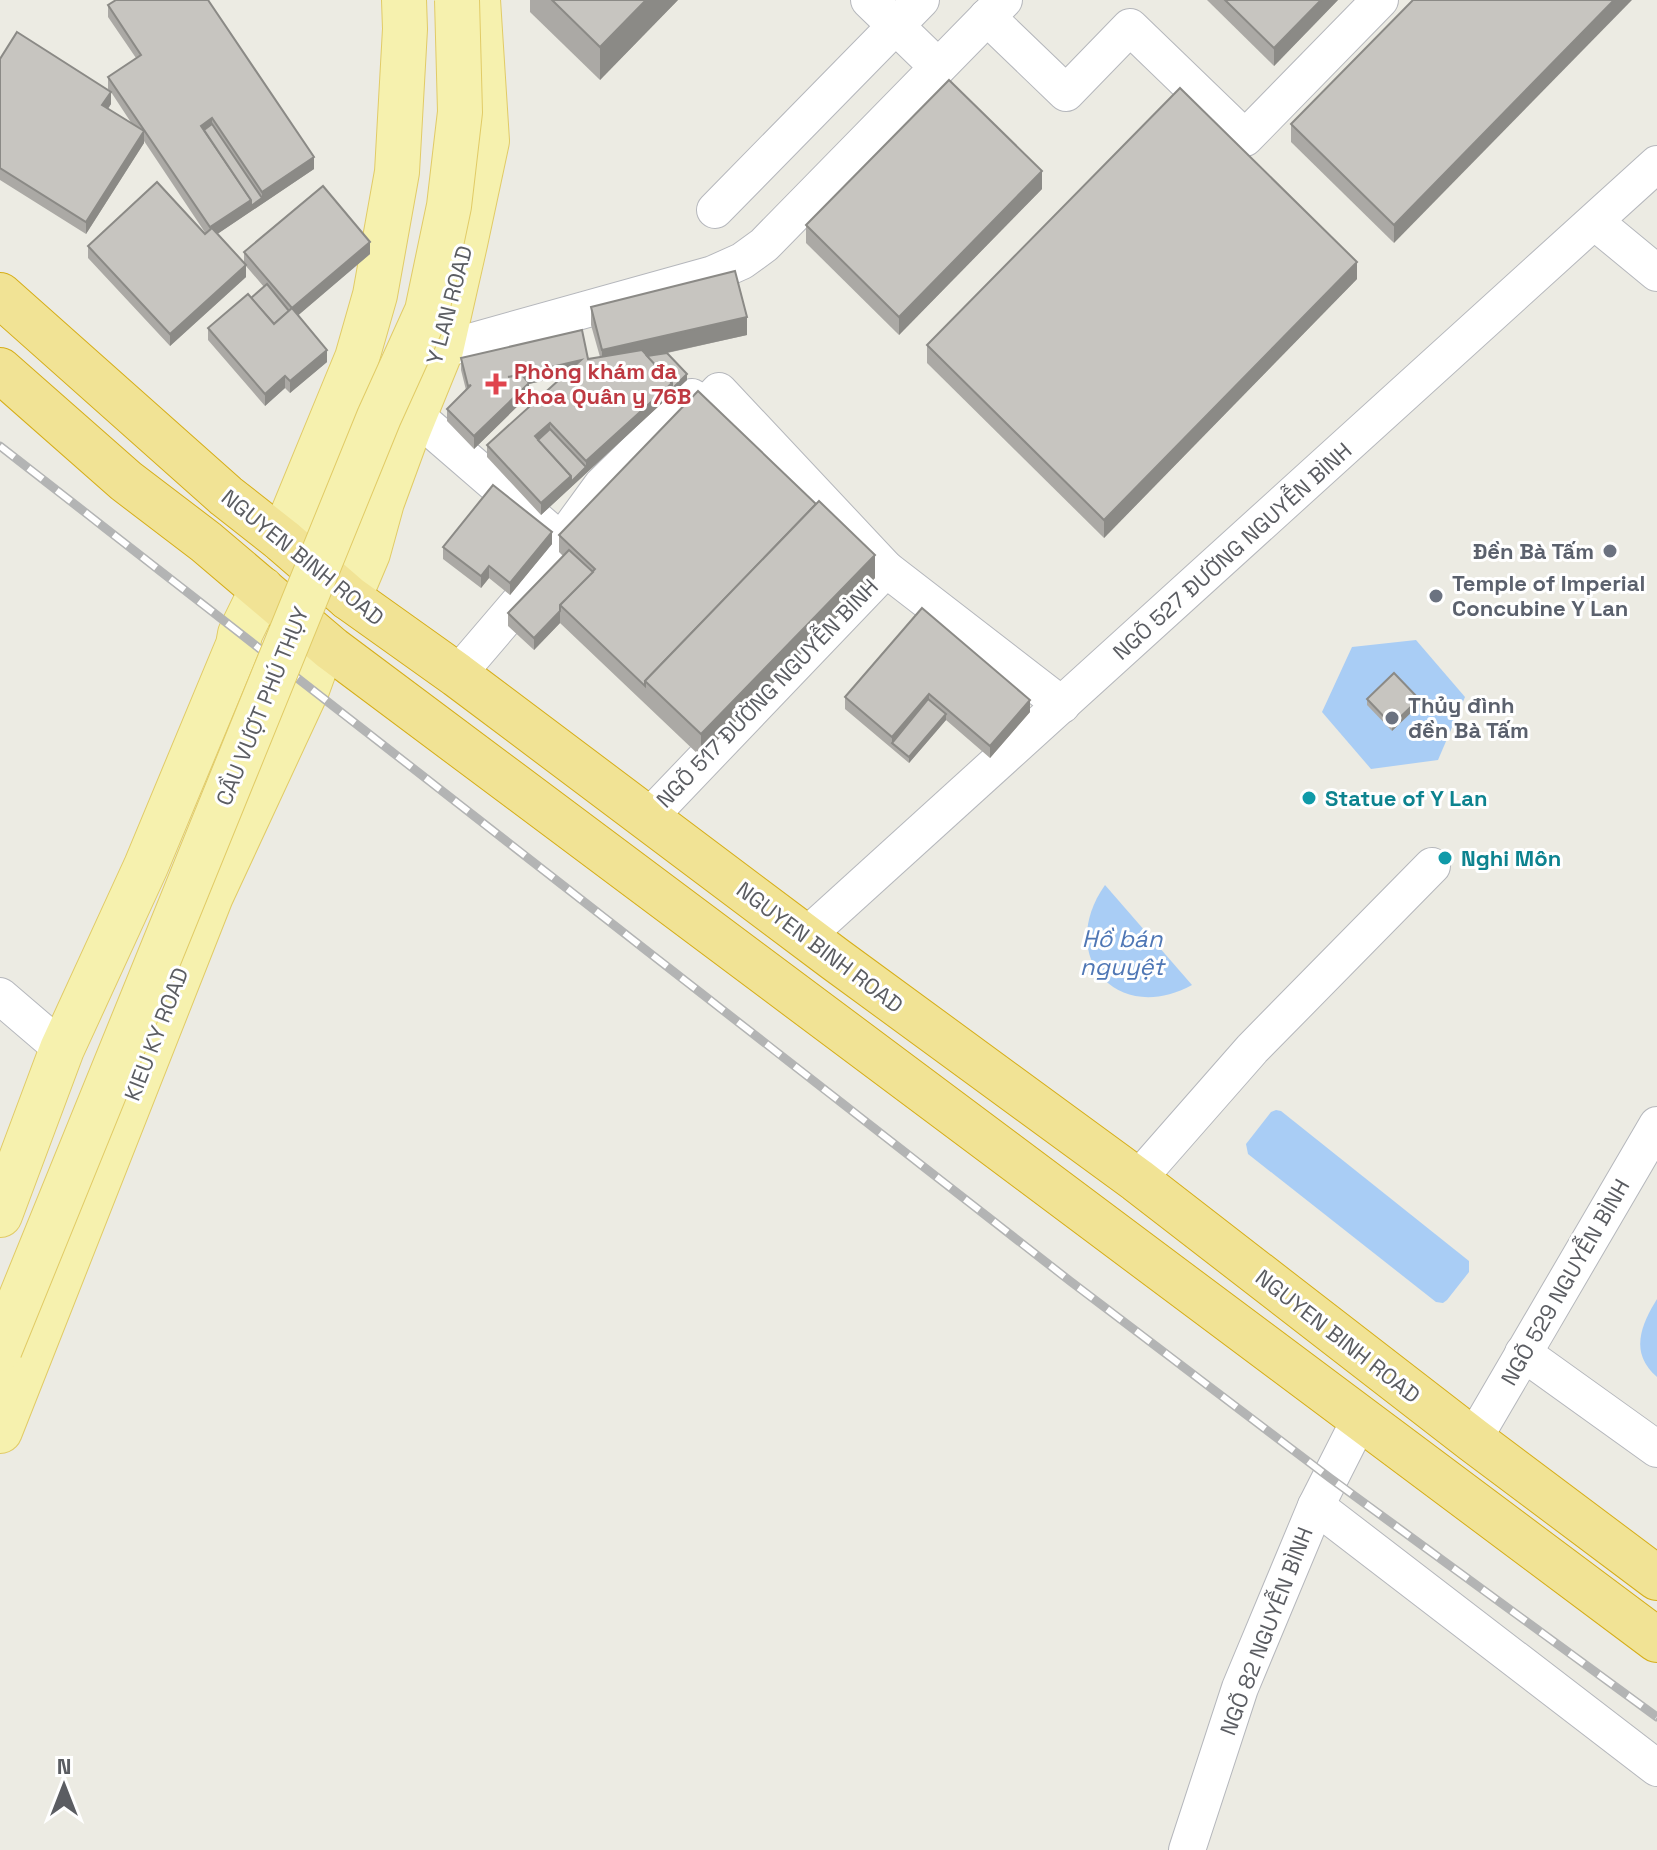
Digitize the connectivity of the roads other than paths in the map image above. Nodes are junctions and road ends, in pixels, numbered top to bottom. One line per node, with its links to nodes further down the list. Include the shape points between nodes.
1 (404, 0): 18 (main road, via 397,172 375,295 357,358)
2 (457, 0): 35 (main road, CẦU VƯỢT PHÚ THỤY, bridge, via 460,112 449,206 427,311)
3 (478, 0): 15 (main road, Y LAN ROAD, via 487,141)
4 (869, 0): 8 (street)
5 (921, 0): 8 (street)
6 (1380, 0): 7 (street, via 1245,138 1130,27 1066,93)
7 (996, 9): 9 (street)
8 (895, 26): 9 (street); 11 (street)
9 (938, 67): 15 (street, via 764,245 742,261 713,274)
10 (1657, 164): 12 (street, NGÕ 527 ĐƯỜNG NGUYỄN BÌNH)
11 (715, 210)
12 (1595, 222): 13 (street); 25 (street, NGÕ 527 ĐƯỜNG NGUYỄN BÌNH)
13 (1657, 273)
14 (0, 295): 18 (highway, NGUYEN BINH ROAD)
15 (441, 350): 17 (main road, Y LAN ROAD)
16 (0, 370): 21 (highway, via 126,481)
17 (414, 414): 19 (street); 22 (main road, Y LAN ROAD)
18 (282, 540): 22 (highway, NGUYEN BINH ROAD)
19 (561, 541): 20 (street, via 602,485 692,397 703,408 719,391); 24 (street, via 551,555 556,559)
20 (886, 569): 25 (street); 26 (street, NGÕ 517 ĐƯỜNG NGUYỄN BÌNH)
21 (262, 589): 23 (highway); 30 (main road, via 146,866)
22 (349, 598): 24 (highway, NGUYEN BINH ROAD)
23 (324, 643): 37 (highway); 38 (main road, KIEU KY ROAD, via 211,896)
24 (457, 675): 26 (highway, NGUYEN BINH ROAD)
25 (1062, 705): 28 (street, NGÕ 527 ĐƯỜNG NGUYỄN BÌNH)
26 (649, 817): 28 (highway, NGUYEN BINH ROAD)
27 (1432, 866): 33 (street, via 1218,1086)
28 (805, 937): 33 (highway, NGUYEN BINH ROAD)
29 (0, 996): 30 (street)
30 (62, 1049): 32 (main road)
31 (1657, 1125): 36 (street, NGÕ 529 NGUYỄN BÌNH)
32 (10, 1155): 34 (main road)
33 (1137, 1180): 39 (highway, NGUYEN BINH ROAD)
34 (0, 1215)
35 (0, 1349)
36 (1523, 1353): 39 (street, NGÕ 529 NGUYỄN BÌNH); 40 (street)
37 (1360, 1419): 41 (street, NGÕ 82 NGUYỄN BÌNH); 43 (highway)
38 (0, 1431)
39 (1473, 1440): 42 (highway, NGUYEN BINH ROAD)
40 (1657, 1449)
41 (1316, 1506): 44 (street); 45 (street, NGÕ 82 NGUYỄN BÌNH, via 1240,1688)
42 (1657, 1578)
43 (1657, 1640)
44 (1657, 1768)
45 (1187, 1850)

